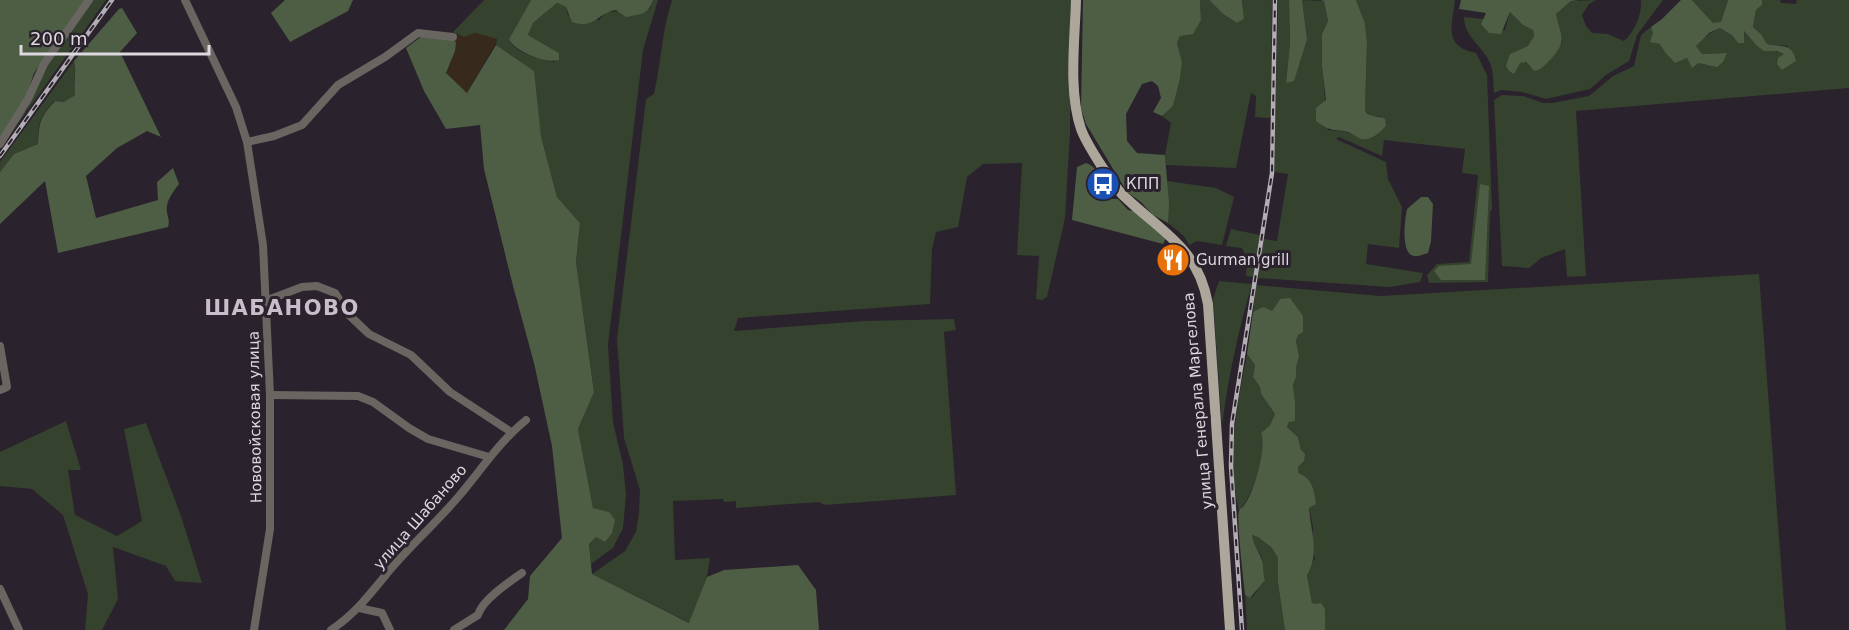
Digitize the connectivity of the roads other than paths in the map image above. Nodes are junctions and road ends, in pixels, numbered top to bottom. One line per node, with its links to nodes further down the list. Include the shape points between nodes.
1 (89, 0): 6 (street, via 44,64)
2 (185, 0): 5 (street, Нововойсковая улица, via 236,107)
3 (1076, 0): 22 (main road, улица Генерала Маргелова, via 1076,111 1085,140 1125,197 1188,255 1205,286)
4 (453, 37): 5 (street, via 418,33 338,85 302,125)
5 (247, 142): 7 (street, Нововойсковая улица, via 263,245)
6 (0, 144)
7 (265, 301): 10 (street, Нововойсковая улица); 12 (street, via 302,287 317,286 334,293 369,334 411,355 450,393)
8 (0, 346): 9 (street, via 7,387)
9 (0, 390)
10 (270, 395): 13 (street, via 358,396 428,439); 18 (street, Нововойсковая улица, via 270,529)
11 (526, 420): 12 (street, улица Шабаново)
12 (511, 432): 13 (street, улица Шабаново)
13 (489, 457): 16 (street, улица Шабаново)
14 (522, 573): 21 (street, via 481,606 478,615)
15 (0, 589): 17 (street)
16 (359, 608): 19 (street, улица Шабаново); 20 (street, via 382,613)
17 (18, 630)
18 (254, 630)
19 (331, 630)
20 (390, 630)
21 (454, 630)
22 (1230, 630)

